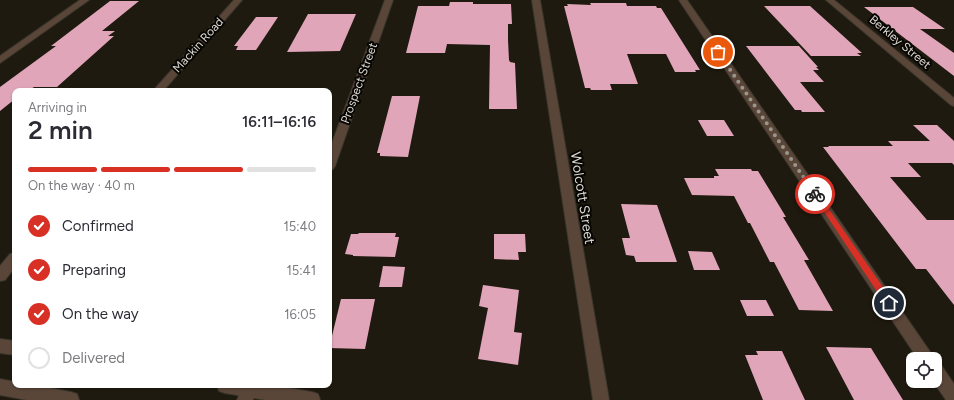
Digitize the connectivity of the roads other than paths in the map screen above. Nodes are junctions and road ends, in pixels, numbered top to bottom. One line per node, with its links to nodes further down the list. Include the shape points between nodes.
1 (85, 0): 7 (street)
2 (238, 0): 8 (street, Mackin Road)
3 (389, 0): 10 (street, Prospect Street)
4 (536, 0): 23 (street, Wolcott Street)
5 (683, 0): 15 (street)
6 (830, 0): 9 (street, Berkley Street)
7 (0, 60)
8 (161, 88)
9 (954, 103)
10 (332, 158)
11 (12, 262): 12 (street)
12 (0, 276)
13 (0, 346): 14 (street)
14 (12, 348)
15 (923, 352)
16 (942, 380): 20 (street)
17 (0, 387): 21 (street)
18 (237, 388): 19 (street)
19 (249, 391): 22 (street)
20 (954, 398)
21 (71, 400)
22 (312, 400)
23 (601, 400)

